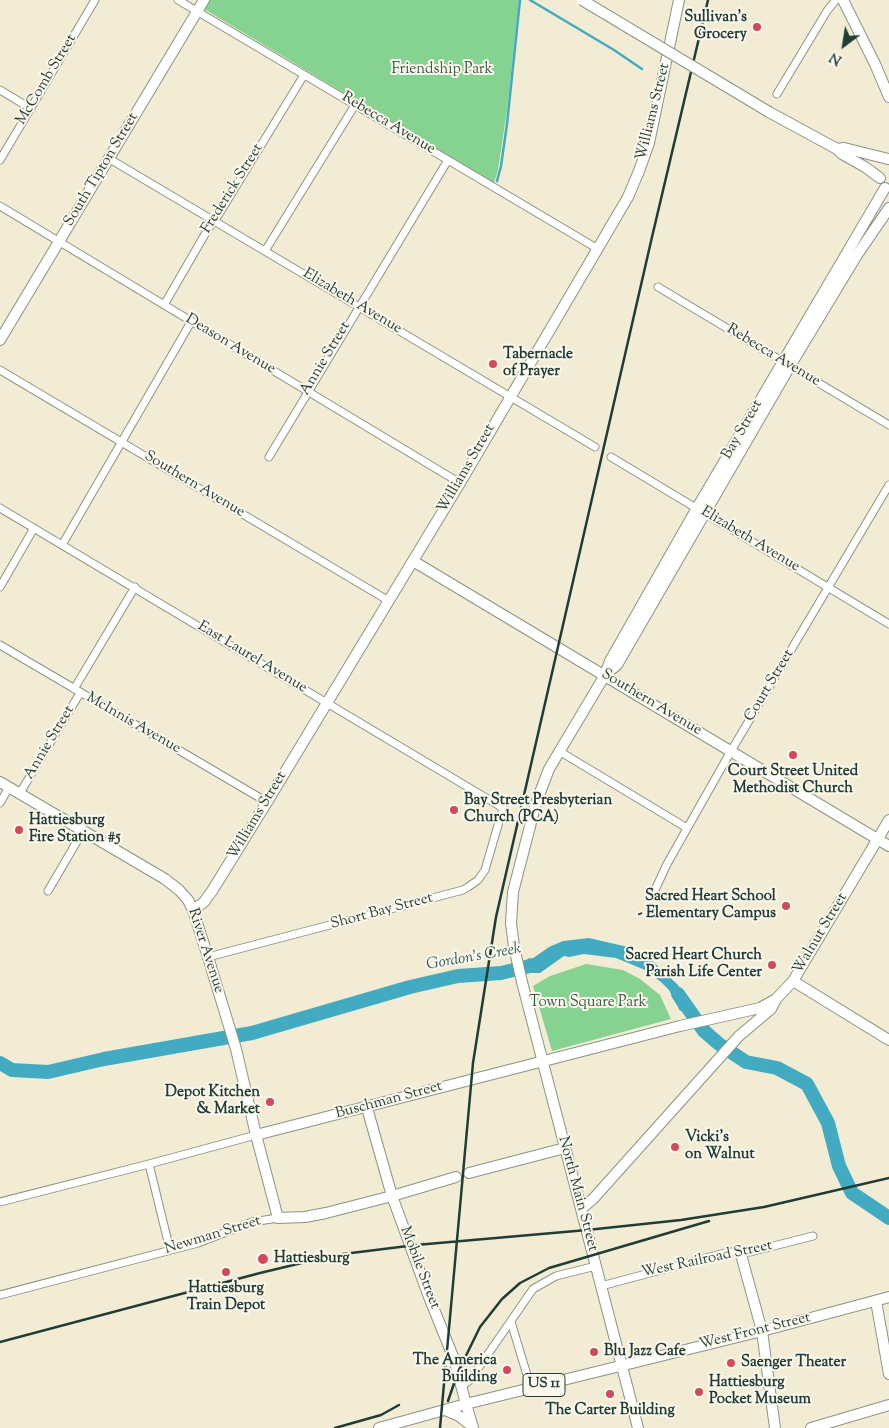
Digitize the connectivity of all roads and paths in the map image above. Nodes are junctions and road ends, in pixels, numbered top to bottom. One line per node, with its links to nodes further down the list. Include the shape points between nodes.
1 (95, 0): 13 (street, McComb Street)
2 (178, 0): 7 (street, Rebecca Avenue)
3 (204, 0): 7 (street, South Tipton Street)
4 (582, 0): 14 (street, bridge)
5 (679, 0): 24 (street, Williams Street, via 646,150 628,197)
6 (844, 1): 10 (street, via 827,11); 11 (street)
7 (198, 11): 8 (street, Rebecca Avenue); 15 (street, South Tipton Street)
8 (304, 75): 12 (street, Rebecca Avenue); 22 (street, Frederick Street)
9 (0, 90): 13 (street)
10 (777, 94)
11 (889, 96)
12 (355, 105): 18 (street, Rebecca Avenue); 25 (street)
13 (30, 108): 17 (street, McComb Street)
14 (837, 149): 16 (street); 19 (street, via 866,166)
15 (108, 158): 22 (street, Elizabeth Avenue); 23 (street, South Tipton Street)
16 (888, 158): 19 (street, Bay Street, via 881,168)
17 (0, 160)
18 (448, 160): 24 (street, Rebecca Avenue); 28 (street, Annie Street)
19 (884, 186): 31 (street, Bay Street)
20 (0, 206): 23 (street, Deason Avenue)
21 (889, 208): 31 (street, Bay Street)
22 (214, 222): 25 (street, Elizabeth Avenue); 27 (street, Frederick Street)
23 (58, 243): 27 (street, Deason Avenue); 30 (street, South Tipton Street)
24 (598, 249): 34 (street, Williams Street)
25 (265, 251): 28 (street, Elizabeth Avenue)
26 (658, 288): 31 (street, Rebecca Avenue)
27 (164, 305): 29 (street, Deason Avenue)
28 (359, 306): 33 (street, Annie Street); 34 (street, Elizabeth Avenue)
29 (191, 322): 33 (street, Deason Avenue); 36 (street)
30 (0, 340)
31 (786, 364): 35 (street, Rebecca Avenue); 43 (street, Bay Street)
32 (0, 370): 36 (street, Southern Avenue)
33 (307, 391): 38 (street, Annie Street); 40 (street, Deason Avenue)
34 (509, 398): 37 (street, Elizabeth Avenue); 40 (street, Williams Street)
35 (889, 425)
36 (122, 442): 45 (street); 50 (street, Southern Avenue)
37 (595, 447)
38 (269, 457)
39 (611, 457): 43 (street, Elizabeth Avenue)
40 (460, 483): 46 (street, Williams Street)
41 (889, 485): 49 (street, Court Street)
42 (0, 508): 44 (street, East Laurel Avenue)
43 (700, 511): 49 (street, Elizabeth Avenue); 53 (street, Bay Street, via 617,665)
44 (34, 528): 45 (street, East Laurel Avenue); 47 (street)
45 (62, 545): 48 (street, East Laurel Avenue)
46 (412, 561): 50 (street, Williams Street); 53 (street, Southern Avenue)
47 (0, 587)
48 (134, 587): 54 (street, Annie Street); 55 (street, East Laurel Avenue)
49 (828, 587): 51 (street, Elizabeth Avenue); 57 (street, Court Street)
50 (388, 601): 55 (street, Williams Street)
51 (889, 624)
52 (0, 645): 54 (street, McInnis Avenue)
53 (606, 675): 56 (street, Bay Street); 57 (street, Southern Avenue)
54 (77, 691): 59 (street, Annie Street); 60 (street, McInnis Avenue)
55 (326, 703): 60 (street, Williams Street); 62 (street, East Laurel Avenue)
56 (559, 751): 64 (street); 72 (street, Bay Street, via 540,787 513,892 511,923)
57 (731, 751): 64 (street, Court Street); 66 (street, Southern Avenue)
58 (5, 785): 59 (street, River Avenue); 61 (street)
59 (20, 793): 65 (street, River Avenue)
60 (267, 802): 70 (street, Williams Street, via 212,891)
61 (0, 803)
62 (503, 808): 71 (street, Short Bay Street, via 485,870 478,880 463,890)
63 (889, 820): 66 (street, Walnut Street)
64 (687, 828): 68 (street, Court Street)
65 (83, 831): 69 (street); 70 (street, River Avenue, via 174,886)
66 (878, 839): 67 (street, Southern Avenue); 73 (street, Walnut Street)
67 (889, 846)
68 (655, 890)
69 (48, 891)
70 (193, 910): 71 (street, River Avenue)
71 (208, 957): 80 (street, River Avenue, via 236,1049)
72 (518, 961): 78 (street, North Main Street)
73 (793, 981): 74 (street, Walnut Street); 77 (street)
74 (776, 999): 75 (street, Buschman Street); 76 (street, Walnut Street, via 771,1009)
75 (741, 1013): 76 (street, via 744,1023); 78 (street, Buschman Street)
76 (737, 1039): 87 (street, Walnut Street)
77 (889, 1040)
78 (542, 1061): 79 (street, Buschman Street); 81 (street, North Main Street)
79 (367, 1108): 80 (street, Buschman Street); 85 (street, Mobile Street)
80 (256, 1135): 82 (street, Buschman Street); 88 (street, River Avenue)
81 (565, 1148): 83 (street); 87 (street, North Main Street)
82 (149, 1164): 86 (street, Buschman Street); 90 (street)
83 (469, 1173)
84 (456, 1177): 85 (street, Newman Street)
85 (392, 1196): 88 (street, Newman Street, via 313,1216); 101 (street, Mobile Street)
86 (0, 1202)
87 (581, 1209): 92 (street, North Main Street)
88 (278, 1218): 90 (street, Newman Street, via 252,1222)
89 (813, 1236): 91 (street, West Railroad Street, via 750,1252)
90 (170, 1250): 94 (street, Newman Street)
91 (740, 1250): 93 (street, West Railroad Street); 98 (street)
92 (596, 1266): 93 (street, North Main Street); 97 (street, via 556,1276 539,1285)
93 (601, 1286): 99 (street, North Main Street)
94 (0, 1295)
95 (889, 1297): 96 (street, West Front Street / US 11)
96 (876, 1301): 98 (street, West Front Street / US 11); 100 (street)
97 (511, 1322): 101 (street, via 470,1380); 102 (street)
98 (762, 1331): 99 (street, West Front Street / US 11); 109 (street)
99 (621, 1366): 102 (street, US 11); 108 (street, North Main Street)
100 (889, 1374)
101 (462, 1386): 103 (street, Mobile Street)
102 (531, 1388): 103 (street, US 11)
103 (466, 1404): 105 (street); 107 (street, Mobile Street)
104 (889, 1405): 110 (street)
105 (445, 1410): 106 (street); 107 (street, via 459,1416)
106 (379, 1428)
107 (473, 1428)
108 (638, 1428)
109 (775, 1428)
110 (811, 1428)

